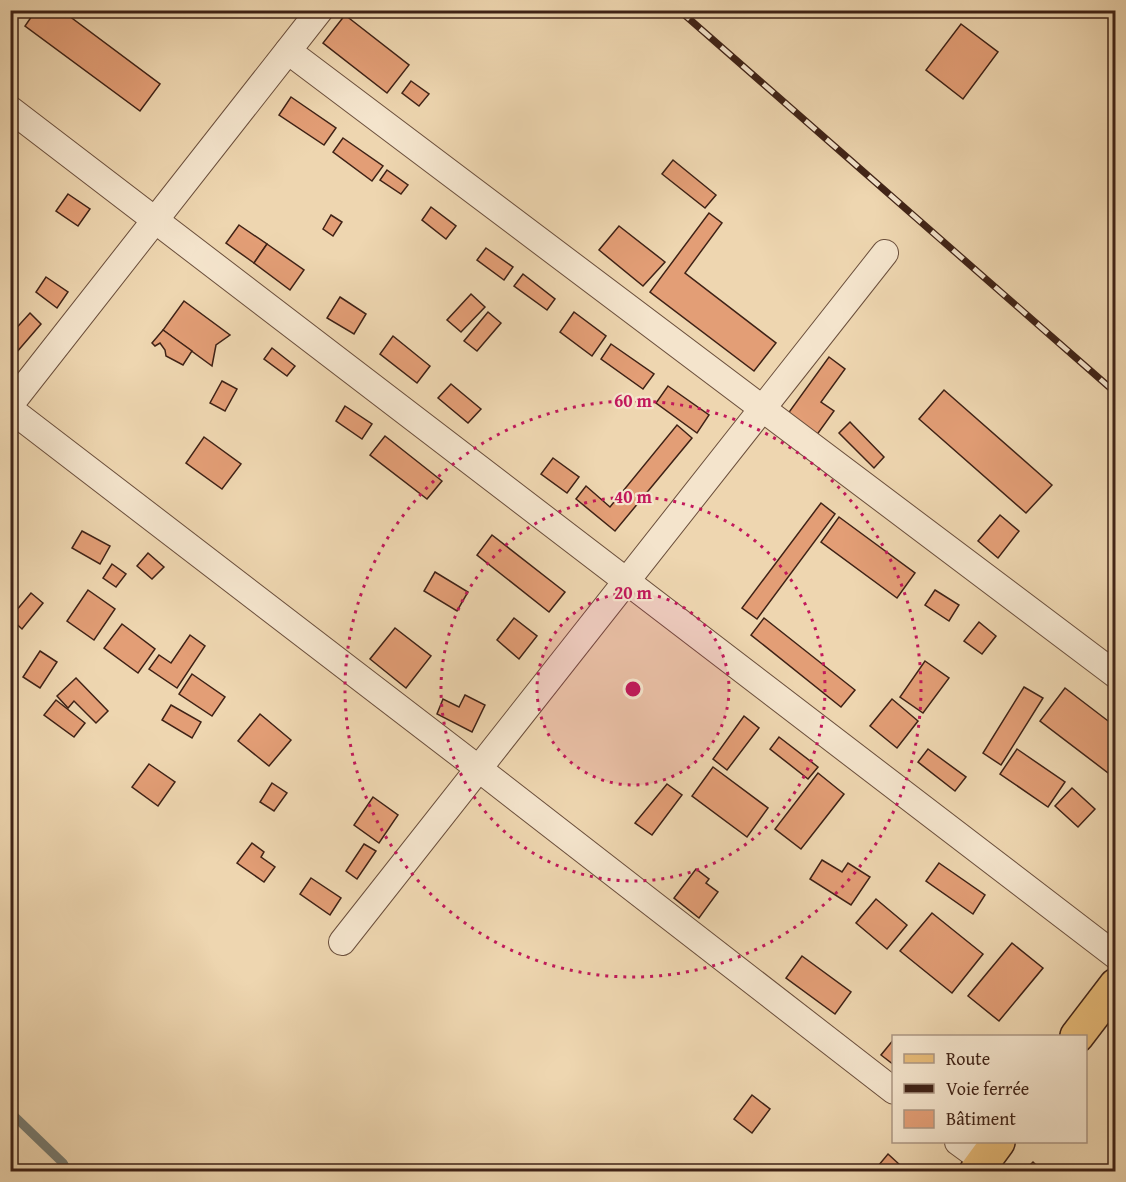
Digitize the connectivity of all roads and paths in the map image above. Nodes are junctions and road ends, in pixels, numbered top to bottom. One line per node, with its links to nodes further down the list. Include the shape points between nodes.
1 (321, 10): 2 (street)
2 (288, 51): 4 (street); 7 (street)
3 (10, 109): 4 (street)
4 (156, 220): 6 (street); 8 (street)
5 (885, 253): 7 (street)
6 (10, 407): 10 (street)
7 (763, 408): 8 (street); 9 (street)
8 (627, 580): 10 (street); 12 (street)
9 (1116, 675)
10 (479, 769): 11 (street); 15 (street)
11 (342, 942)
12 (1116, 956)
13 (1116, 985): 14 (main road)
14 (1078, 1035)
15 (892, 1089)
16 (960, 1143): 17 (street)
17 (986, 1158)

